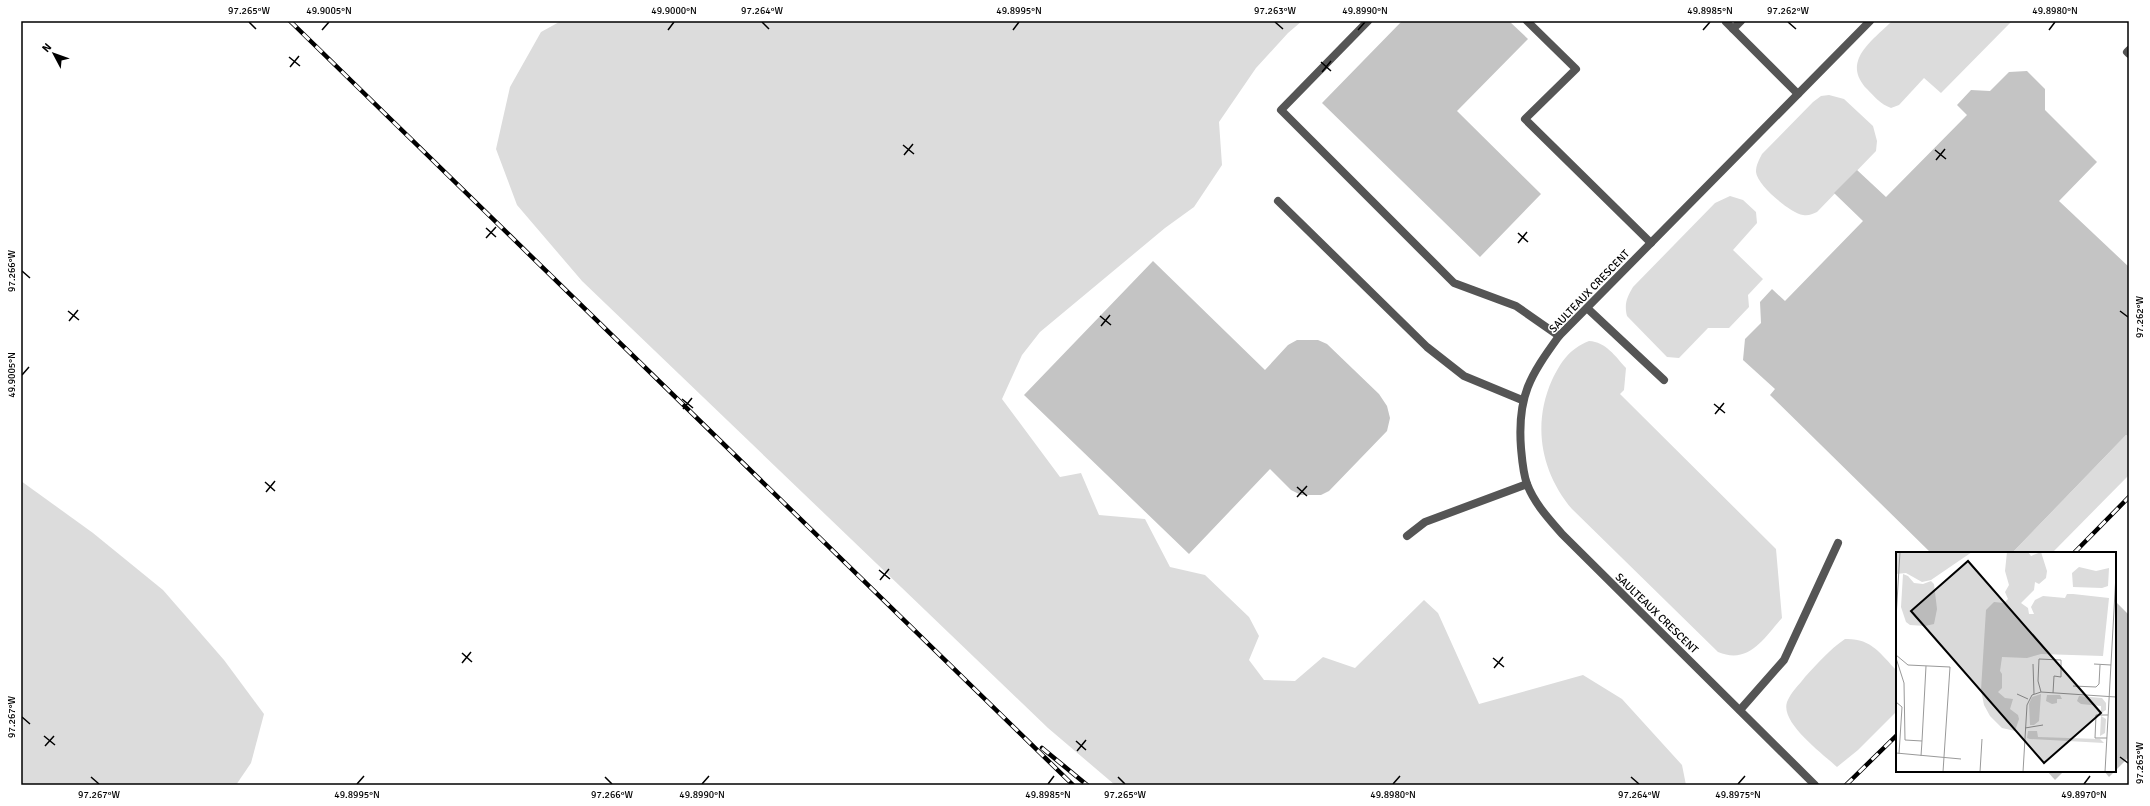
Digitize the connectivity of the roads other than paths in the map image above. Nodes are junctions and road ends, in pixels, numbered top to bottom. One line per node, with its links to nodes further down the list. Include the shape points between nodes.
1 (1368, 21): 13 (street, via 1281,110 1454,283 1516,306)
2 (1527, 21): 11 (street, via 1576,69 1525,119)
3 (1741, 21): 6 (street)
4 (1870, 21): 9 (street, SAULTEAUX CRESCENT)
5 (1726, 22): 6 (street)
6 (1733, 29): 9 (street)
7 (2129, 50): 8 (street)
8 (2129, 54)
9 (1798, 94): 11 (street, SAULTEAUX CRESCENT)
10 (1278, 201): 15 (street, via 1448,365 1464,376)
11 (1651, 243): 12 (street, SAULTEAUX CRESCENT)
12 (1587, 308): 13 (street, SAULTEAUX CRESCENT); 14 (street)
13 (1559, 336): 15 (street, SAULTEAUX CRESCENT, via 1536,368)
14 (1664, 380)
15 (1522, 400): 16 (street, SAULTEAUX CRESCENT, via 1519,428)
16 (1527, 484): 17 (street, via 1425,522); 19 (street, SAULTEAUX CRESCENT, via 1542,510 1562,534)
17 (1407, 536)
18 (1838, 543): 19 (street, via 1784,660)
19 (1740, 710): 20 (street, SAULTEAUX CRESCENT)
20 (1815, 785)

